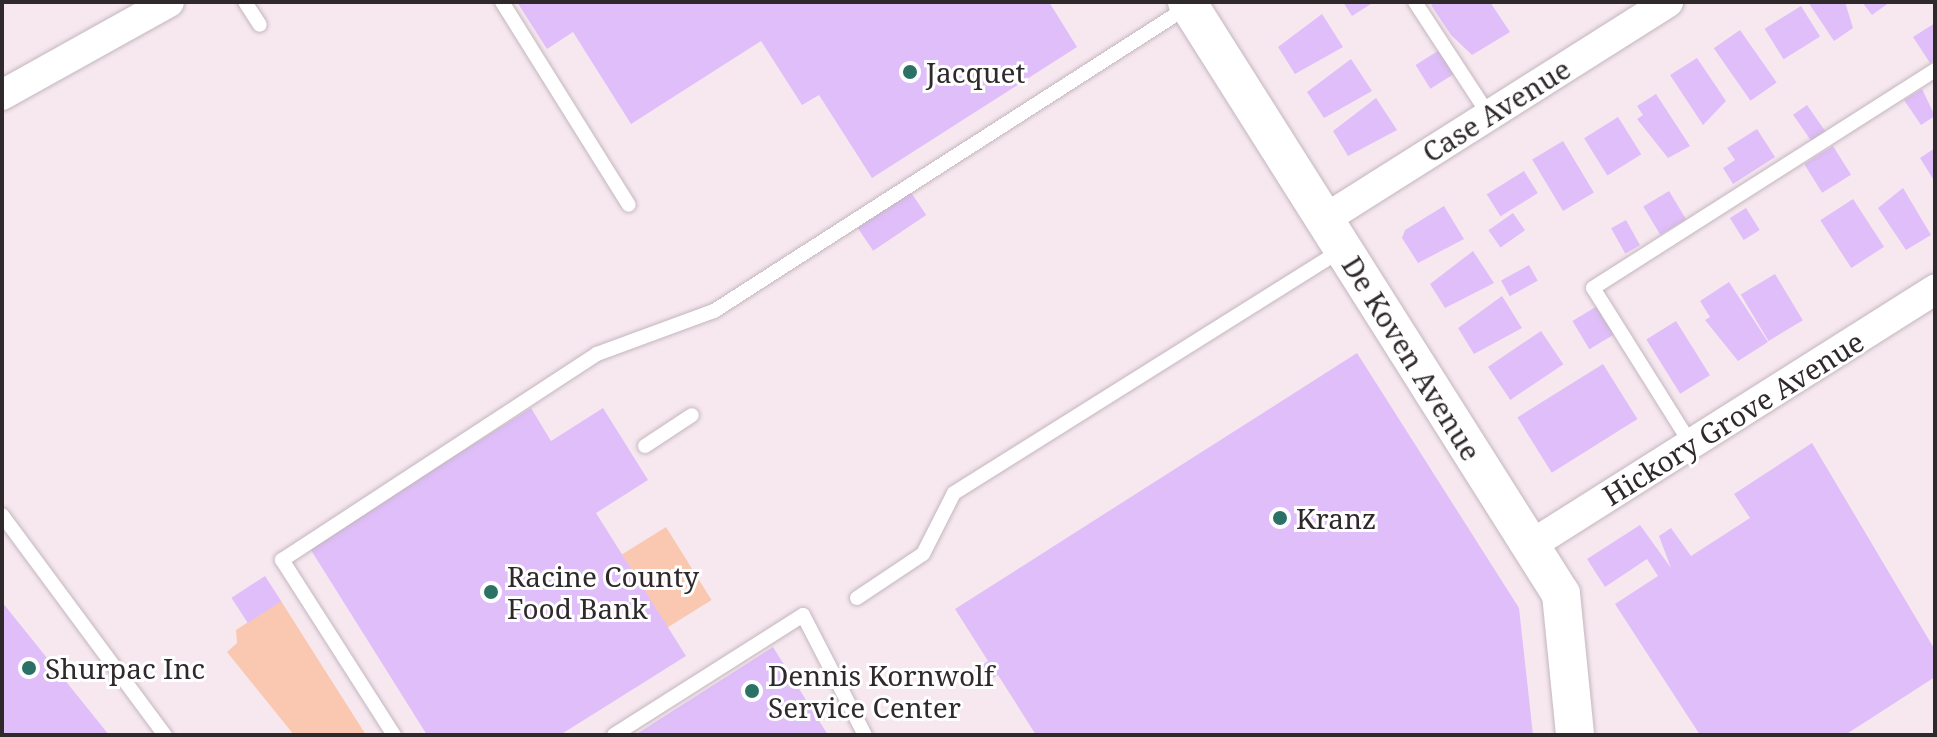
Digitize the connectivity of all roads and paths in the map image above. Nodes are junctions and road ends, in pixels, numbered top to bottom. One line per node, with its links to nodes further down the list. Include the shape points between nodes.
1 (169, 2): 9 (street)
2 (245, 2): 7 (lane)
3 (502, 2): 11 (lane)
4 (1415, 2): 10 (lane)
5 (1668, 2): 10 (street, Case Avenue)
6 (1188, 4): 12 (street, De Koven Avenue); 21 (lane, via 714,311 597,354 282,560)
7 (260, 25)
8 (1935, 70): 15 (lane, via 1593,288)
9 (2, 95)
10 (1489, 115): 12 (street, Case Avenue)
11 (629, 205)
12 (1334, 234): 18 (street, De Koven Avenue); 19 (lane, via 954,493 923,554)
13 (1935, 290): 15 (street, Hickory Grove Avenue)
14 (692, 415): 16 (lane)
15 (1691, 444): 18 (street, Hickory Grove Avenue)
16 (645, 446)
17 (2, 515): 20 (lane)
18 (1531, 545): 24 (street, De Koven Avenue, via 1561,594)
19 (857, 598)
20 (165, 735)
21 (394, 735)
22 (614, 735): 23 (lane, via 803,615)
23 (865, 735)
24 (1575, 735)

